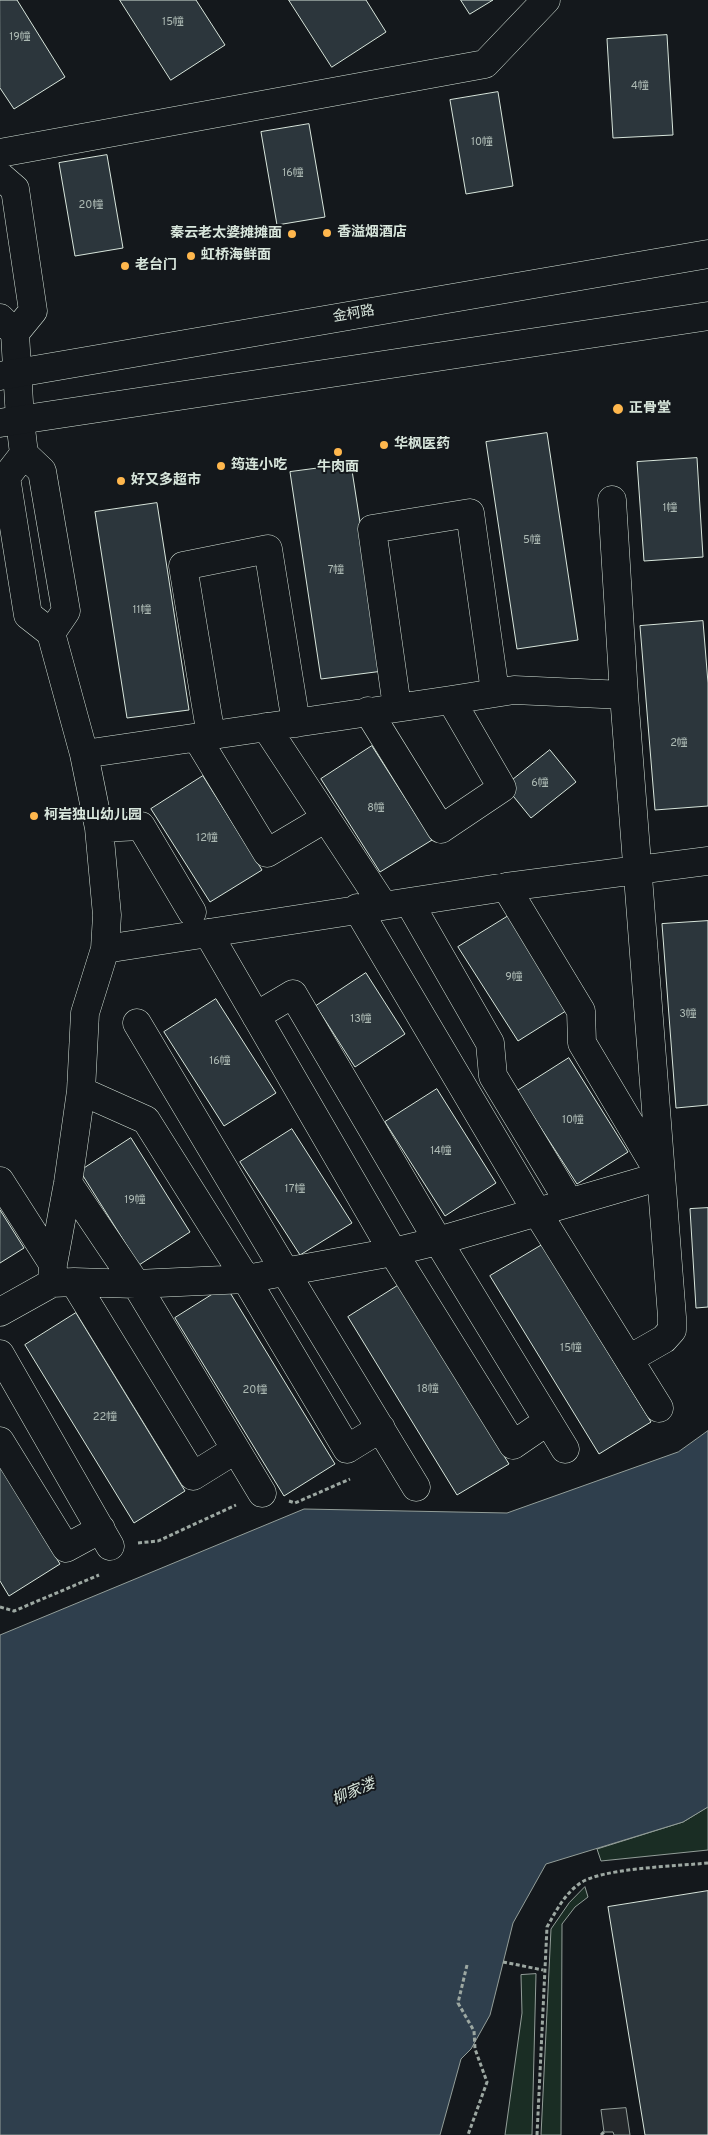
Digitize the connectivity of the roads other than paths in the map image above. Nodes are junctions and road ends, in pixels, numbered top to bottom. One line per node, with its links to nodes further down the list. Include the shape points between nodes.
1 (546, 0): 2 (street, via 485,64)
2 (0, 153)
3 (0, 176): 6 (street, via 15,189 33,311)
4 (708, 254): 7 (street, 金柯路)
5 (708, 316): 8 (street)
6 (7, 325): 7 (street)
7 (8, 375): 8 (street)
8 (10, 421): 9 (street)
9 (24, 454): 11 (street, via 42,471 66,611); 11 (street, via 6,477 28,615)
10 (612, 500): 13 (street)
11 (51, 633): 20 (street)
12 (495, 692): 13 (street); 14 (street); 15 (street, via 470,513 372,529)
13 (624, 695): 24 (street)
14 (451, 700): 15 (street); 16 (street, via 502,788 441,829)
15 (397, 707): 16 (street)
16 (368, 712): 17 (street)
17 (296, 722): 18 (street); 19 (street, via 268,550 183,566)
18 (266, 727): 19 (street); 21 (street)
19 (204, 737): 20 (street); 21 (street, via 267,853)
20 (84, 754): 22 (street)
21 (326, 818): 26 (street)
22 (99, 828): 27 (street, via 140,826); 29 (street, via 107,915)
23 (708, 861): 24 (street)
24 (638, 869): 25 (street); 35 (street)
25 (506, 887): 26 (street); 35 (street, via 581,1011 582,1042)
26 (383, 905): 28 (street); 38 (street, via 490,1043 493,1076); 39 (street)
27 (192, 912)
28 (208, 933): 29 (street); 30 (street)
29 (105, 949): 32 (street, via 85,1013)
30 (256, 1016): 40 (street, via 293,994); 41 (street)
31 (137, 1023): 33 (street)
32 (81, 1091): 34 (street); 37 (street)
33 (180, 1098): 34 (street); 42 (street)
34 (146, 1120): 44 (street)
35 (661, 1176): 38 (street); 48 (street, via 672,1330 664,1339)
36 (0, 1180): 43 (street)
37 (68, 1183): 43 (street); 45 (street)
38 (569, 1202): 39 (street)
39 (537, 1212): 40 (street); 48 (street)
40 (438, 1241): 41 (street); 50 (street)
41 (393, 1252): 42 (street); 50 (street, via 513,1445)
42 (286, 1273): 44 (street); 51 (street)
43 (60, 1276): 45 (street); 46 (street); 54 (street, via 193,1476)
44 (246, 1279): 45 (street); 51 (street, via 348,1449)
45 (136, 1284): 54 (street)
46 (0, 1312)
47 (0, 1354): 52 (street, via 106,1537 66,1548)
48 (629, 1359): 49 (street)
49 (659, 1408)
50 (548, 1421): 53 (street)
51 (381, 1428): 55 (street)
52 (0, 1441)
53 (566, 1449)
54 (235, 1450): 56 (street)
55 (416, 1486)
56 (262, 1493)

